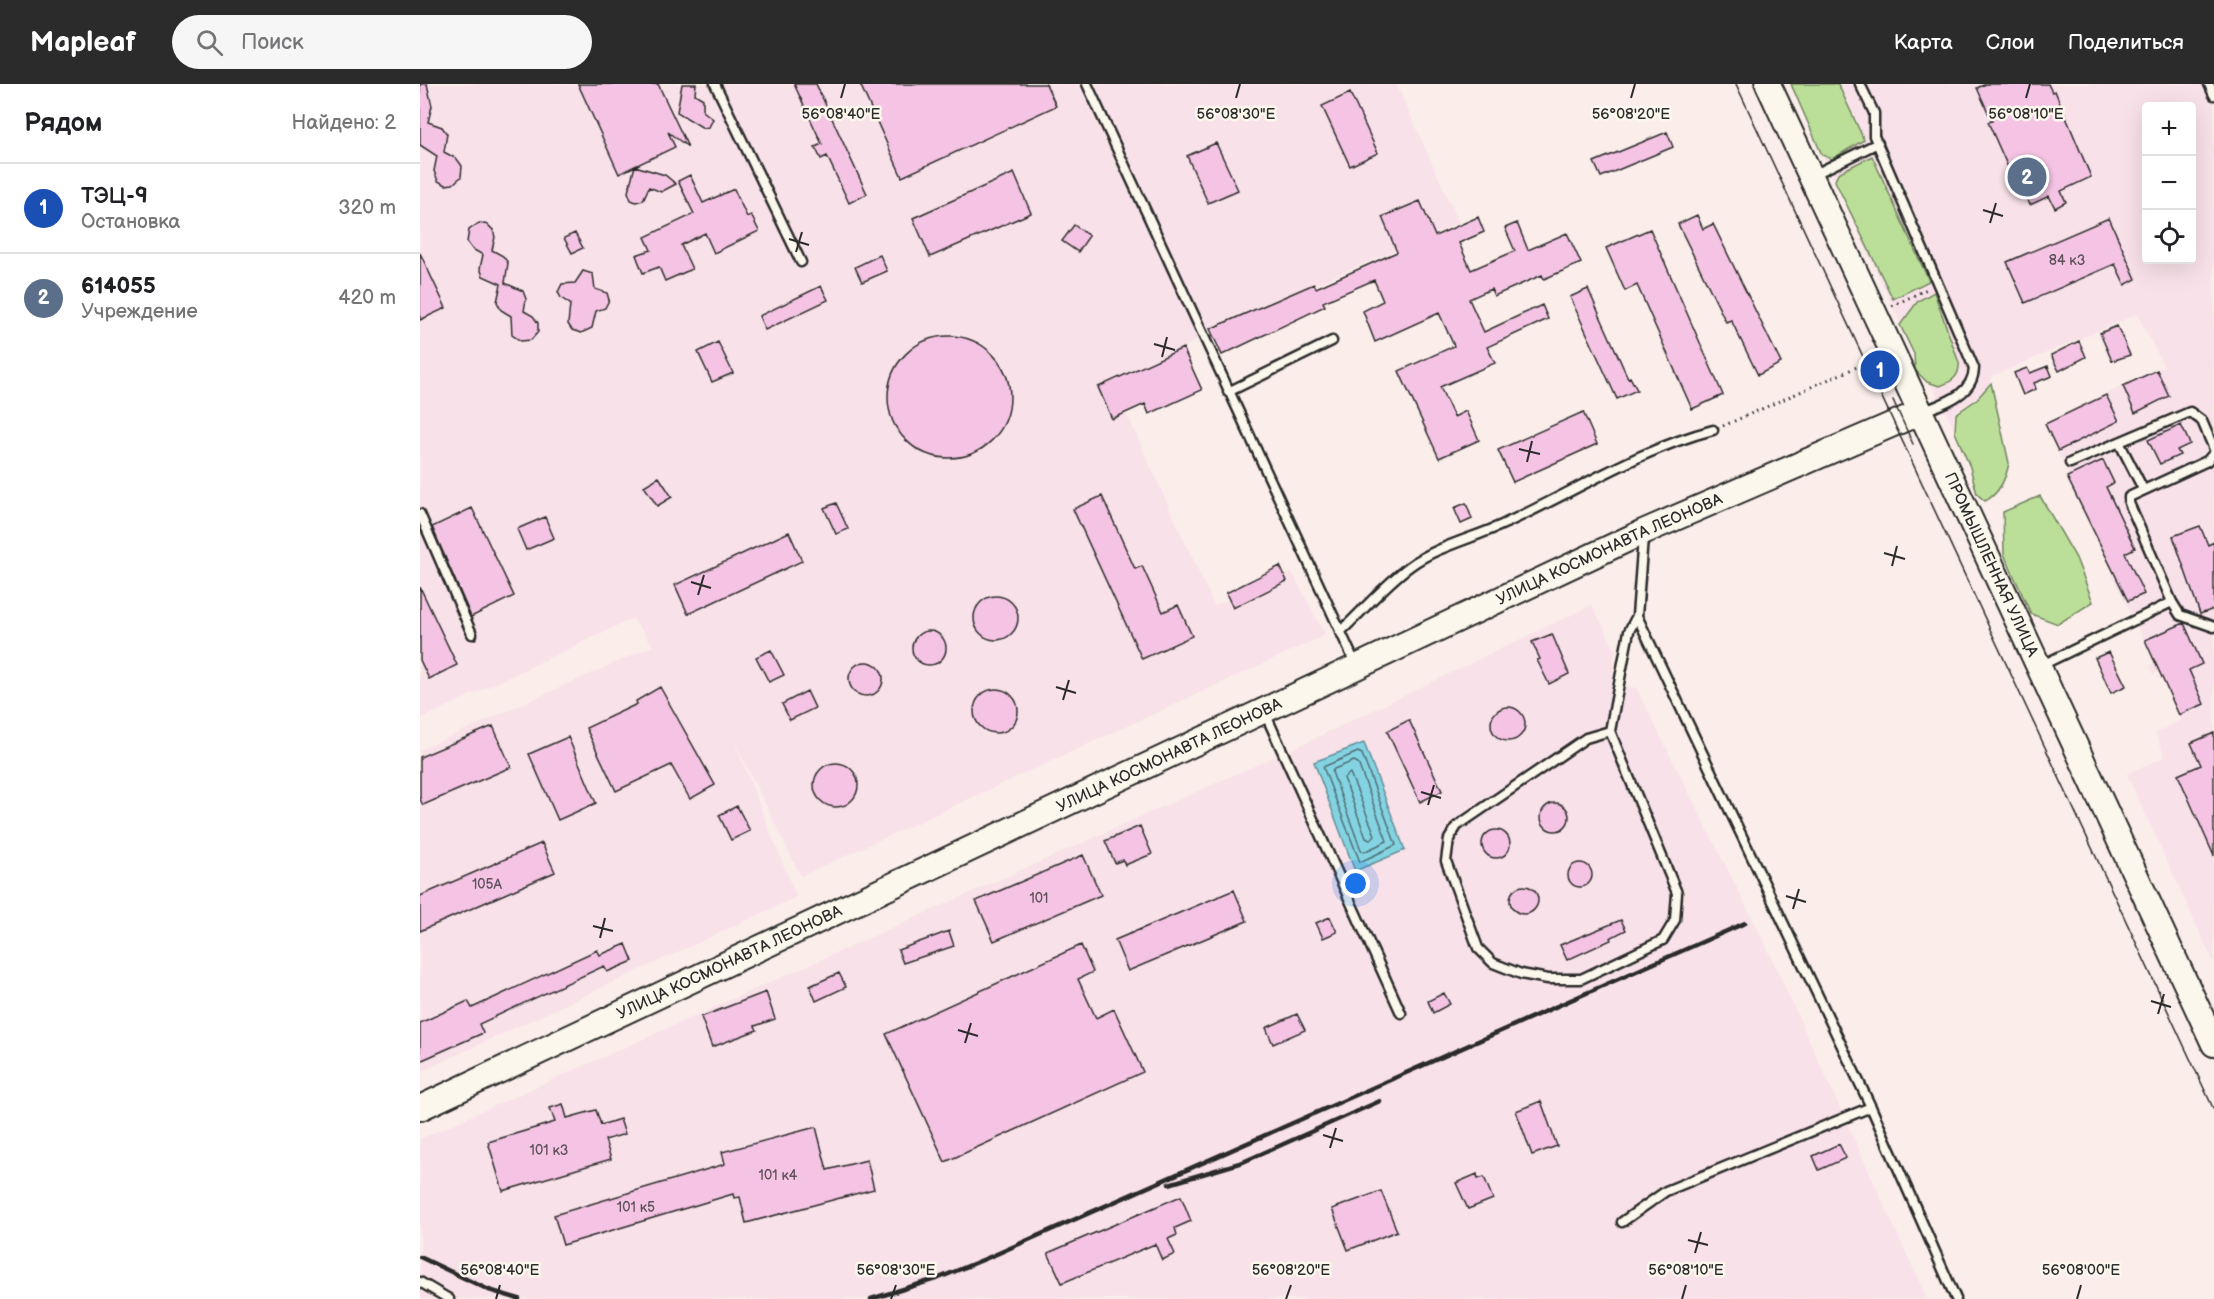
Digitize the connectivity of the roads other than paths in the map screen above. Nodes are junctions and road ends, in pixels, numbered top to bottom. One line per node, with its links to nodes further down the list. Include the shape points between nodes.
1 (715, 84): 9 (lane)
2 (1087, 84): 11 (lane)
3 (1768, 84): 8 (street, ПРОМЫШЛЕННАЯ УЛИЦА)
4 (1860, 84): 7 (lane, via 1874,113 1873,131)
5 (2209, 84): 6 (lane)
6 (2214, 95)
7 (1878, 143): 8 (lane); 12 (lane, via 1972,361 1974,375 1962,392)
8 (1811, 176): 12 (street, ПРОМЫШЛЕННАЯ УЛИЦА)
9 (801, 262)
10 (1332, 341): 11 (lane)
11 (1228, 392): 23 (lane)
12 (1921, 412): 19 (street, УЛИЦА КОСМОНАВТА ЛЕОНОВА); 26 (street, ПРОМЫШЛЕННАЯ УЛИЦА)
13 (1713, 430): 23 (lane, via 1675,440 1410,566)
14 (2120, 442): 15 (lane, via 2190,412 2202,421); 16 (lane); 17 (lane)
15 (2214, 451): 17 (lane, via 2207,461)
16 (2070, 463)
17 (2143, 489): 20 (lane, via 2131,494 2128,500)
18 (420, 514): 24 (lane)
19 (1643, 532): 21 (lane); 25 (street, УЛИЦА КОСМОНАВТА ЛЕОНОВА)
20 (2172, 602): 22 (lane, via 2180,615); 26 (lane)
21 (1636, 616): 28 (lane, via 1629,631); 31 (lane)
22 (2214, 627)
23 (1340, 632): 25 (lane)
24 (472, 634)
25 (1356, 666): 27 (street, УЛИЦА КОСМОНАВТА ЛЕОНОВА)
26 (2038, 666): 30 (street, ПРОМЫШЛЕННАЯ УЛИЦА)
27 (1263, 709): 29 (lane); 32 (street, УЛИЦА КОСМОНАВТА ЛЕОНОВА)
28 (1610, 731): 28 (lane, via 1586,738 1457,826 1449,839 1446,861 1478,948 1493,963 1548,979 1581,979 1663,940 1675,920 1677,893)
29 (1401, 1013)
30 (2214, 1044)
31 (1870, 1107): 33 (lane, via 1666,1191); 36 (lane)
32 (420, 1108)
33 (1622, 1222)
34 (420, 1282): 35 (lane)
35 (449, 1299)
36 (1956, 1299)

